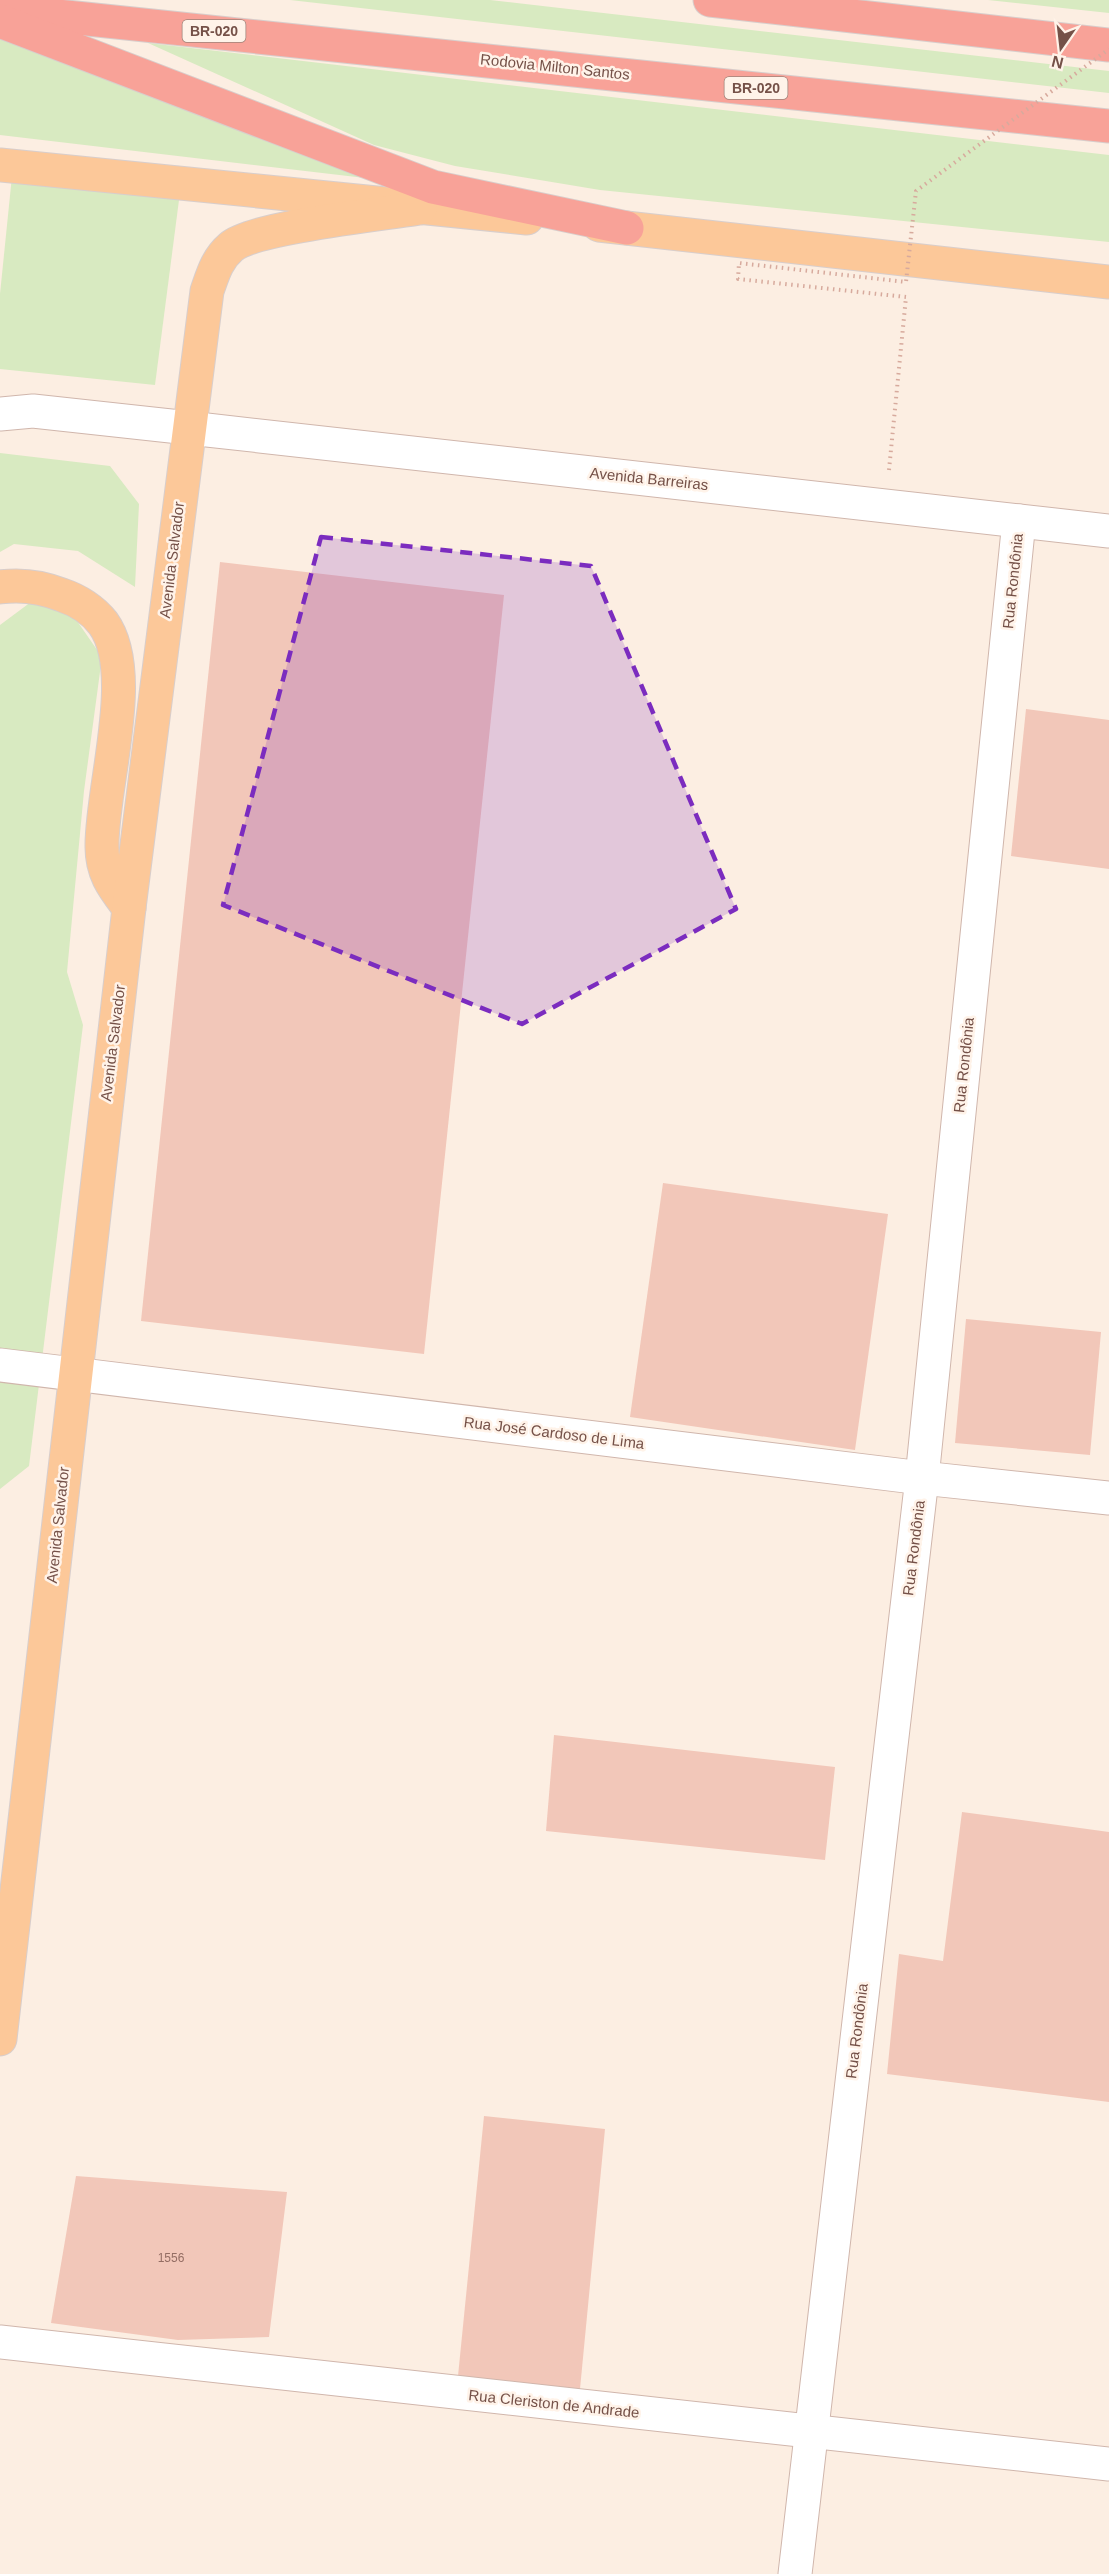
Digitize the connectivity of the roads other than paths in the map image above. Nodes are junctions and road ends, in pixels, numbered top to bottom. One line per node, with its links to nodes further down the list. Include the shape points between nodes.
1 (710, 0): 4 (highway)
2 (0, 10): 5 (highway, Rodovia Milton Santos / BR-020)
3 (0, 21): 8 (highway, via 433,187)
4 (1109, 47)
5 (1109, 126)
6 (0, 165): 7 (main road)
7 (420, 208): 8 (main road); 11 (main road, Avenida Salvador, via 264,233 232,245 217,262 207,291)
8 (627, 228): 9 (main road)
9 (1109, 282)
10 (0, 414): 11 (street, Avenida Barreiras, via 33,411)
11 (189, 428): 12 (street, Avenida Barreiras); 15 (main road, Avenida Salvador)
12 (1019, 521): 13 (street, Avenida Barreiras); 18 (street, Rua Rondônia)
13 (1109, 531)
14 (0, 587): 15 (main road, via 18,585 49,590 78,600 103,623 117,654 119,690 102,848 108,881)
15 (129, 908): 17 (main road, Avenida Salvador)
16 (0, 1365): 17 (street, Rua José Cardoso de Lima)
17 (75, 1374): 18 (street, Rua José Cardoso de Lima); 20 (main road, Avenida Salvador)
18 (922, 1478): 19 (street, Rua José Cardoso de Lima); 22 (street, Rua Rondônia)
19 (1109, 1498)
20 (0, 2039)
21 (0, 2342): 22 (street, Rua Cleriston de Andrade)
22 (810, 2432): 23 (street, Rua Cleriston de Andrade); 24 (street, Rua Rondônia)
23 (1109, 2464)
24 (795, 2574)

